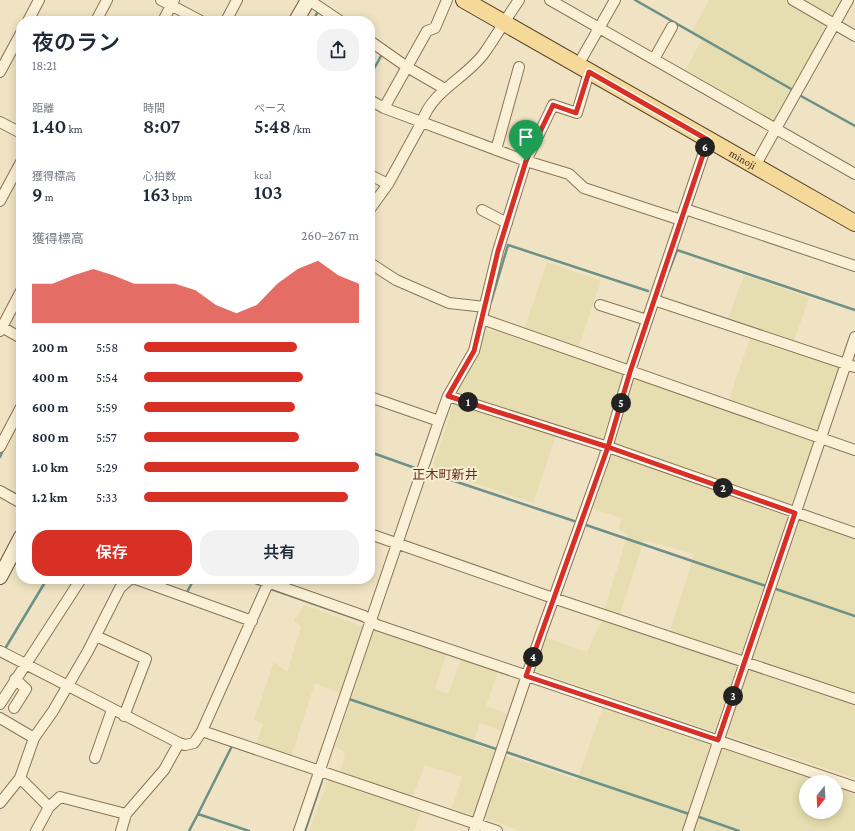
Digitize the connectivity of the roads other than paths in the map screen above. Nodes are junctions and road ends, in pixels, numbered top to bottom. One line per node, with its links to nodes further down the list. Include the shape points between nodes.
1 (39, 0): 14 (street)
2 (107, 0): 15 (street)
3 (161, 0): 13 (street)
4 (237, 0): 18 (street)
5 (308, 0): 19 (main road); 20 (street)
6 (447, 0): 29 (street, via 435,28 427,31)
7 (464, 0): 21 (main road, minoji)
8 (519, 0): 21 (street)
9 (550, 0): 24 (street)
10 (615, 0): 24 (street)
11 (793, 0): 22 (street)
12 (848, 0): 22 (street)
13 (173, 3): 16 (street); 17 (street)
14 (31, 16)
15 (99, 16)
16 (166, 16)
17 (193, 16)
18 (229, 16)
19 (299, 16)
20 (332, 16)
21 (503, 22): 31 (main road, minoji); 33 (street, via 485,52 469,70)
22 (835, 24): 25 (street); 38 (street)
23 (672, 27): 28 (street)
24 (599, 28): 28 (street); 31 (street)
25 (855, 36)
26 (16, 42): 32 (street)
27 (375, 45): 29 (street)
28 (654, 59): 38 (street)
29 (407, 67): 33 (street); 35 (street)
30 (520, 67): 41 (street)
31 (584, 69): 40 (main road, minoji); 42 (street, via 576,113 553,105)
32 (0, 72)
33 (445, 89): 37 (street, via 436,98)
34 (375, 103): 35 (street)
35 (384, 108): 37 (street)
36 (0, 122): 39 (street)
37 (422, 122): 41 (street); 47 (street)
38 (776, 129): 43 (street); 45 (street)
39 (16, 130)
40 (708, 140): 43 (main road, minoji); 50 (street)
41 (496, 150): 42 (street)
42 (526, 161): 52 (street, via 569,174 584,188); 53 (street)
43 (755, 166): 54 (main road, minoji)
44 (16, 171): 48 (street)
45 (855, 174)
46 (375, 178): 47 (street)
47 (388, 184): 49 (street)
48 (0, 201)
49 (375, 202)
50 (685, 209): 52 (street); 56 (street)
51 (482, 210): 53 (street)
52 (681, 220): 58 (street)
53 (507, 222): 60 (street)
54 (855, 223)
55 (375, 266): 60 (street, via 396,280 449,303)
56 (855, 266)
57 (16, 300): 63 (street)
58 (654, 300): 62 (street); 66 (street)
59 (600, 305): 62 (street)
60 (485, 307): 61 (street)
61 (482, 319): 67 (street); 68 (street, via 474,351)
62 (647, 320): 67 (street)
63 (1, 328): 64 (street)
64 (16, 336)
65 (855, 337): 66 (street)
66 (850, 365): 72 (street)
67 (630, 372): 72 (street); 74 (street)
68 (448, 396): 71 (street); 74 (street)
69 (375, 400): 71 (street)
70 (16, 417): 73 (street)
71 (439, 421): 81 (street)
72 (821, 438): 75 (street); 78 (street)
73 (0, 447)
74 (608, 447): 78 (street); 89 (street)
75 (855, 450)
76 (0, 491): 77 (street)
77 (16, 500)
78 (795, 513): 79 (street); 94 (street)
79 (855, 533)
80 (375, 536): 81 (street)
81 (398, 544): 89 (street); 91 (street)
82 (16, 547): 83 (main road)
83 (0, 577)
84 (78, 584): 95 (street)
85 (124, 584): 92 (street)
86 (150, 584): 90 (street)
87 (265, 584): 90 (street)
88 (277, 584): 91 (street, via 364,616)
89 (553, 598): 94 (street); 96 (street)
90 (252, 621): 105 (street)
91 (371, 621): 96 (street); 110 (street)
92 (96, 636): 98 (street); 103 (street, via 146,660)
93 (0, 651): 95 (street)
94 (745, 662): 99 (street); 107 (street)
95 (25, 664): 97 (street); 98 (street)
96 (526, 676): 107 (street); 116 (street)
97 (15, 679): 100 (street); 101 (street, via 26,689)
98 (67, 686): 102 (street); 106 (street)
99 (855, 699)
100 (0, 704)
101 (14, 708)
102 (112, 710): 103 (street); 109 (street)
103 (124, 716): 108 (street)
104 (0, 718): 106 (street)
105 (202, 732): 108 (street, via 194,743); 110 (street)
106 (34, 738): 111 (street)
107 (718, 740): 112 (street); 121 (street)
108 (179, 743): 115 (street, via 164,770)
109 (95, 758)
110 (320, 772): 116 (street); 119 (street)
111 (20, 778): 113 (street); 114 (street)
112 (855, 788)
113 (0, 803)
114 (49, 808): 115 (street, via 60,797); 117 (street)
115 (126, 814): 118 (street)
116 (476, 827): 120 (street)
117 (36, 831)
118 (121, 831)
119 (299, 831)
120 (498, 831)
121 (688, 831)

